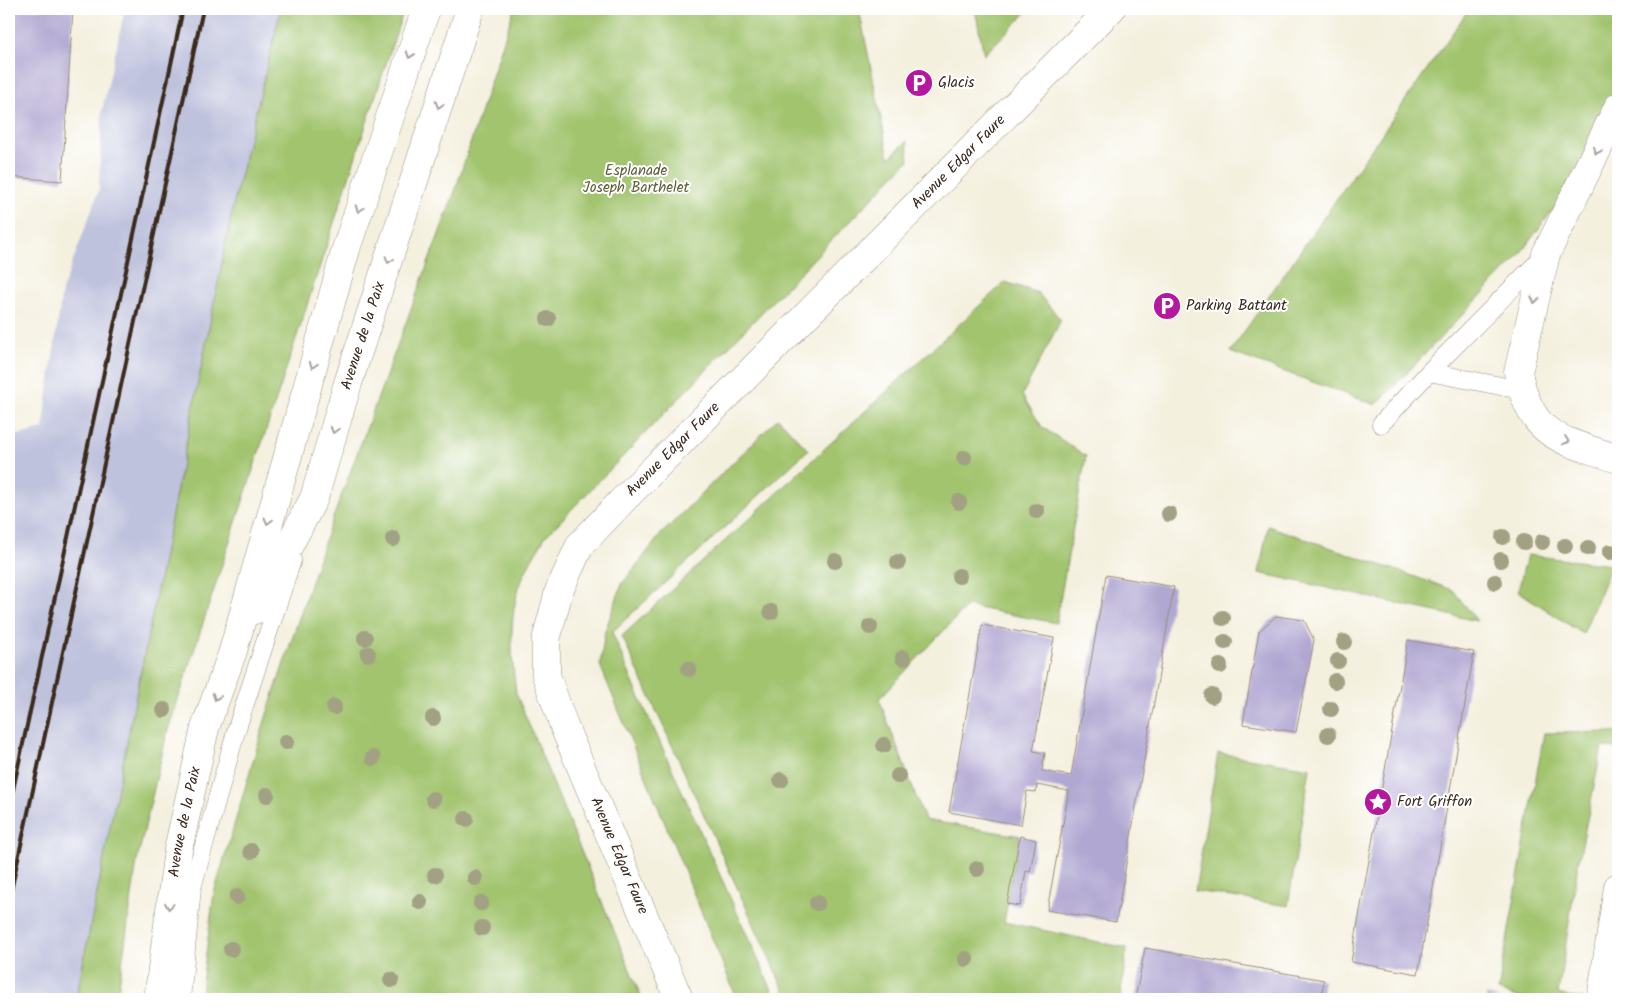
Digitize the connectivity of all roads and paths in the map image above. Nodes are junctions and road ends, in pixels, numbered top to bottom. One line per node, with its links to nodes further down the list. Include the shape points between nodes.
1 (426, 9): 11 (main road, Avenue de la Paix, one-way to 11, via 346,249)
2 (470, 9): 10 (main road, Avenue de la Paix, one-way to 10)
3 (1110, 9): 15 (main road, Avenue Edgar Faure, via 580,545 559,591 546,640 546,675)
4 (1618, 107): 5 (main road, one-way to 5)
5 (1546, 254): 6 (lane); 7 (main road, one-way to 7, via 1518,372)
6 (1429, 372): 7 (lane); 8 (lane)
7 (1521, 390): 9 (main road, one-way to 9, via 1536,420 1556,438)
8 (1381, 424)
9 (1618, 459)
10 (309, 511): 11 (main road, Avenue de la Paix); 14 (lane, via 236,728 192,888)
11 (233, 651): 13 (main road, Avenue de la Paix, one-way to 13, via 206,728 186,805 168,908)
12 (1618, 886): 16 (main road)
13 (158, 999)
14 (181, 999)
15 (679, 999)
16 (1601, 999)

